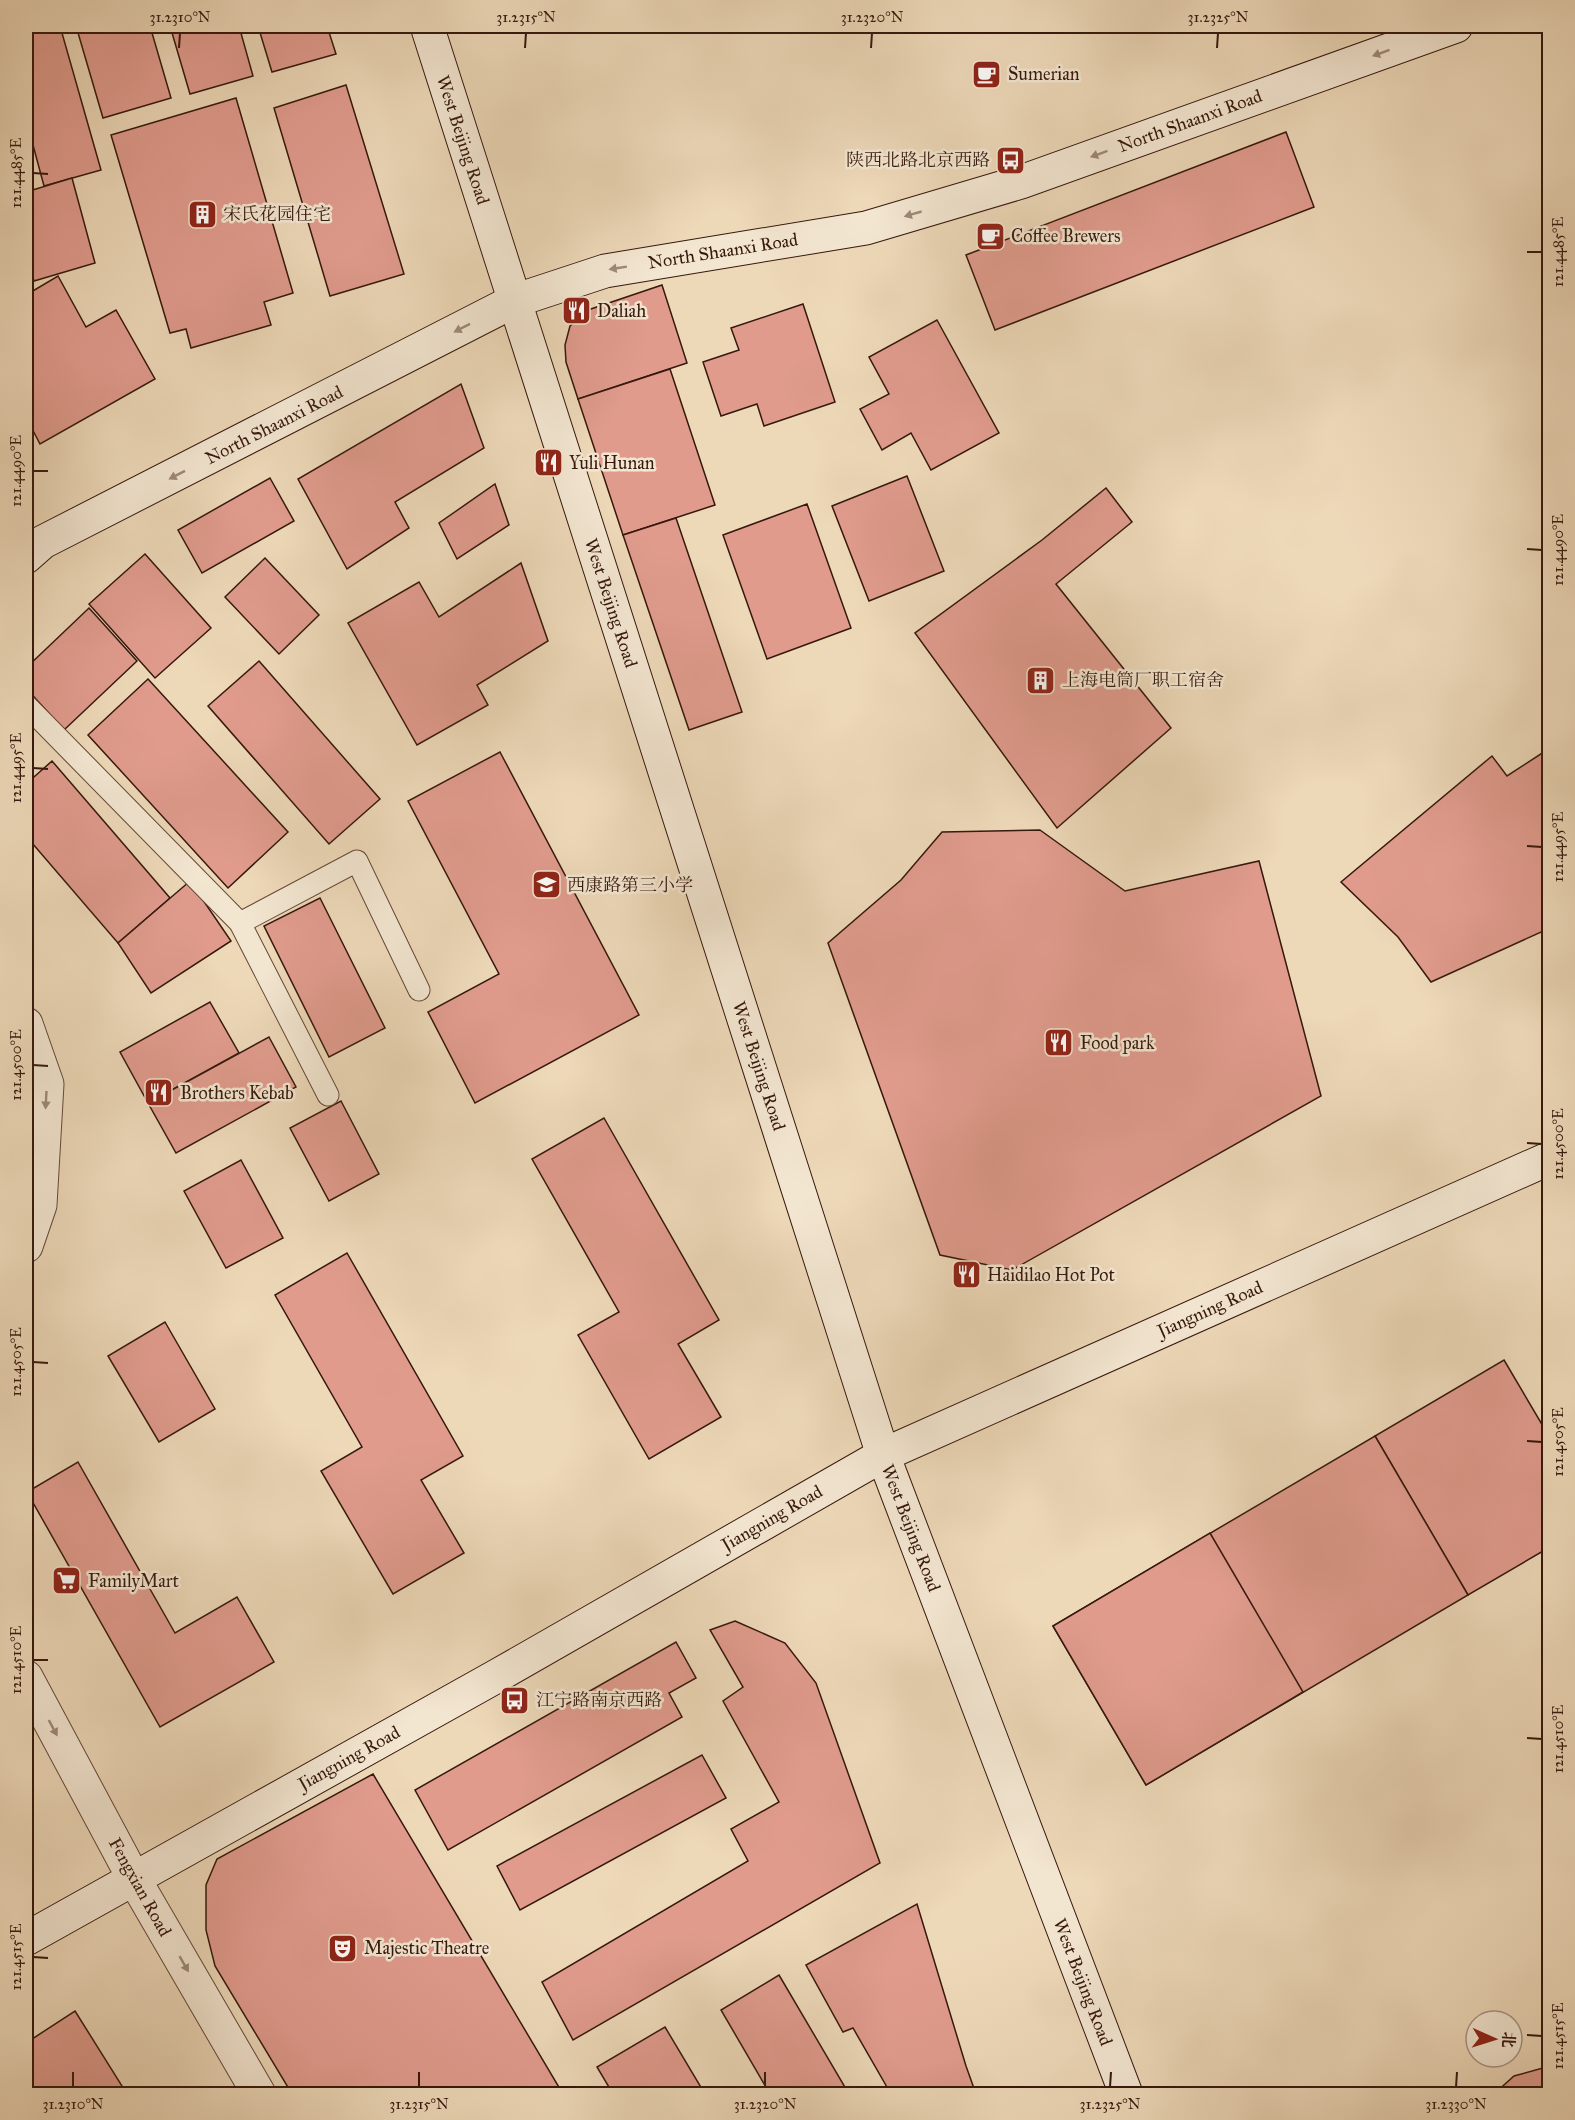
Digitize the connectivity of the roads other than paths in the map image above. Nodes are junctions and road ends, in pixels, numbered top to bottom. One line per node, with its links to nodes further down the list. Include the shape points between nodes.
1 (427, 26): 3 (main road, West Beijing Road)
2 (1455, 26): 3 (main road, North Shaanxi Road, one-way to 3, via 1021,182 866,228 605,271)
3 (514, 301): 4 (main road, North Shaanxi Road, one-way to 4, via 43,542); 12 (main road, West Beijing Road)
4 (26, 557)
5 (26, 705): 6 (lane)
6 (240, 923): 7 (lane, via 357,861); 9 (lane)
7 (419, 990)
8 (26, 1024): 11 (main road, one-way to 11, via 47,1084 40,1205)
9 (328, 1095)
10 (1550, 1158): 12 (main road, Jiangning Road)
11 (26, 1246)
12 (884, 1455): 14 (main road, Jiangning Road); 17 (main road, West Beijing Road)
13 (26, 1677): 14 (main road, Fengxian Road, one-way to 14)
14 (134, 1877): 15 (main road, Jiangning Road); 16 (main road, Fengxian Road, one-way to 16)
15 (26, 1939)
16 (259, 2094)
17 (1126, 2094)

